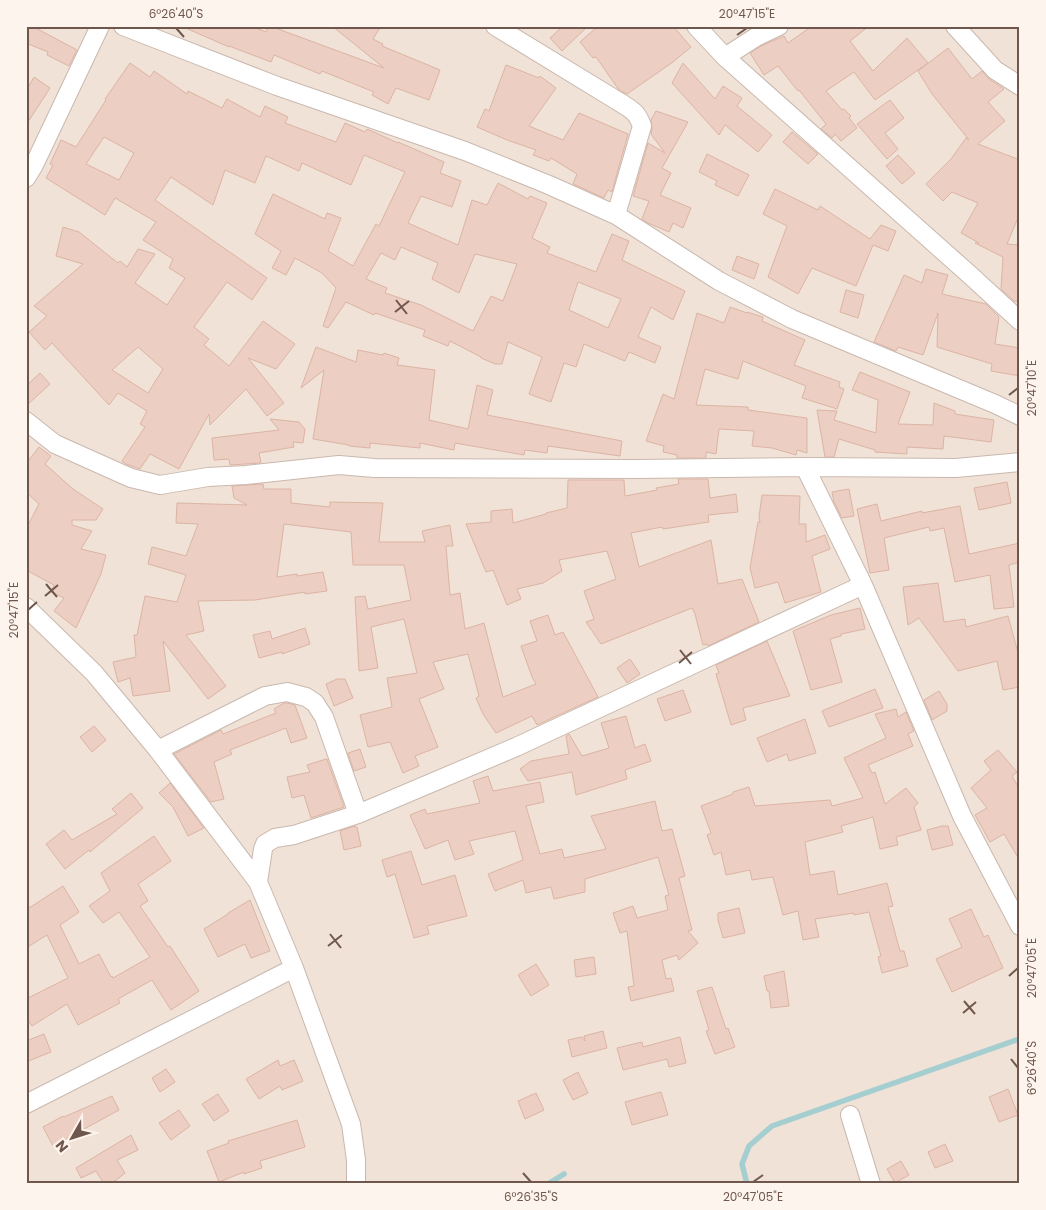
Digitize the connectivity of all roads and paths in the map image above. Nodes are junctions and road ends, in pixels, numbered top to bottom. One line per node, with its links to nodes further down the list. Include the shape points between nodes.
1 (100, 26): 9 (street)
2 (123, 26): 10 (street, via 277,86 465,151)
3 (494, 26): 10 (street, via 639,117 642,126)
4 (696, 26): 7 (street)
5 (779, 26): 7 (street)
6 (955, 26): 8 (street, via 995,70)
7 (725, 57): 11 (street)
8 (1020, 86)
9 (26, 178)
10 (616, 215): 12 (street, via 719,281 792,319)
11 (1020, 321)
12 (1020, 416)
13 (26, 421): 15 (street, via 54,444 130,478 160,485 208,477 339,465 637,470)
14 (1020, 462): 15 (street, via 956,468)
15 (805, 467): 16 (street)
16 (863, 585): 19 (street, via 516,747); 21 (street, via 962,816)
17 (26, 607): 18 (street, via 94,672)
18 (158, 750): 19 (street, via 265,696 287,692 306,697 315,703 324,717); 20 (street)
19 (358, 814): 20 (street, via 268,841 264,844)
20 (258, 882): 22 (street)
21 (1020, 926)
22 (294, 968): 23 (street); 25 (street, via 351,1124)
23 (28, 1098)
24 (850, 1114): 26 (street)
25 (356, 1184)
26 (871, 1184)

